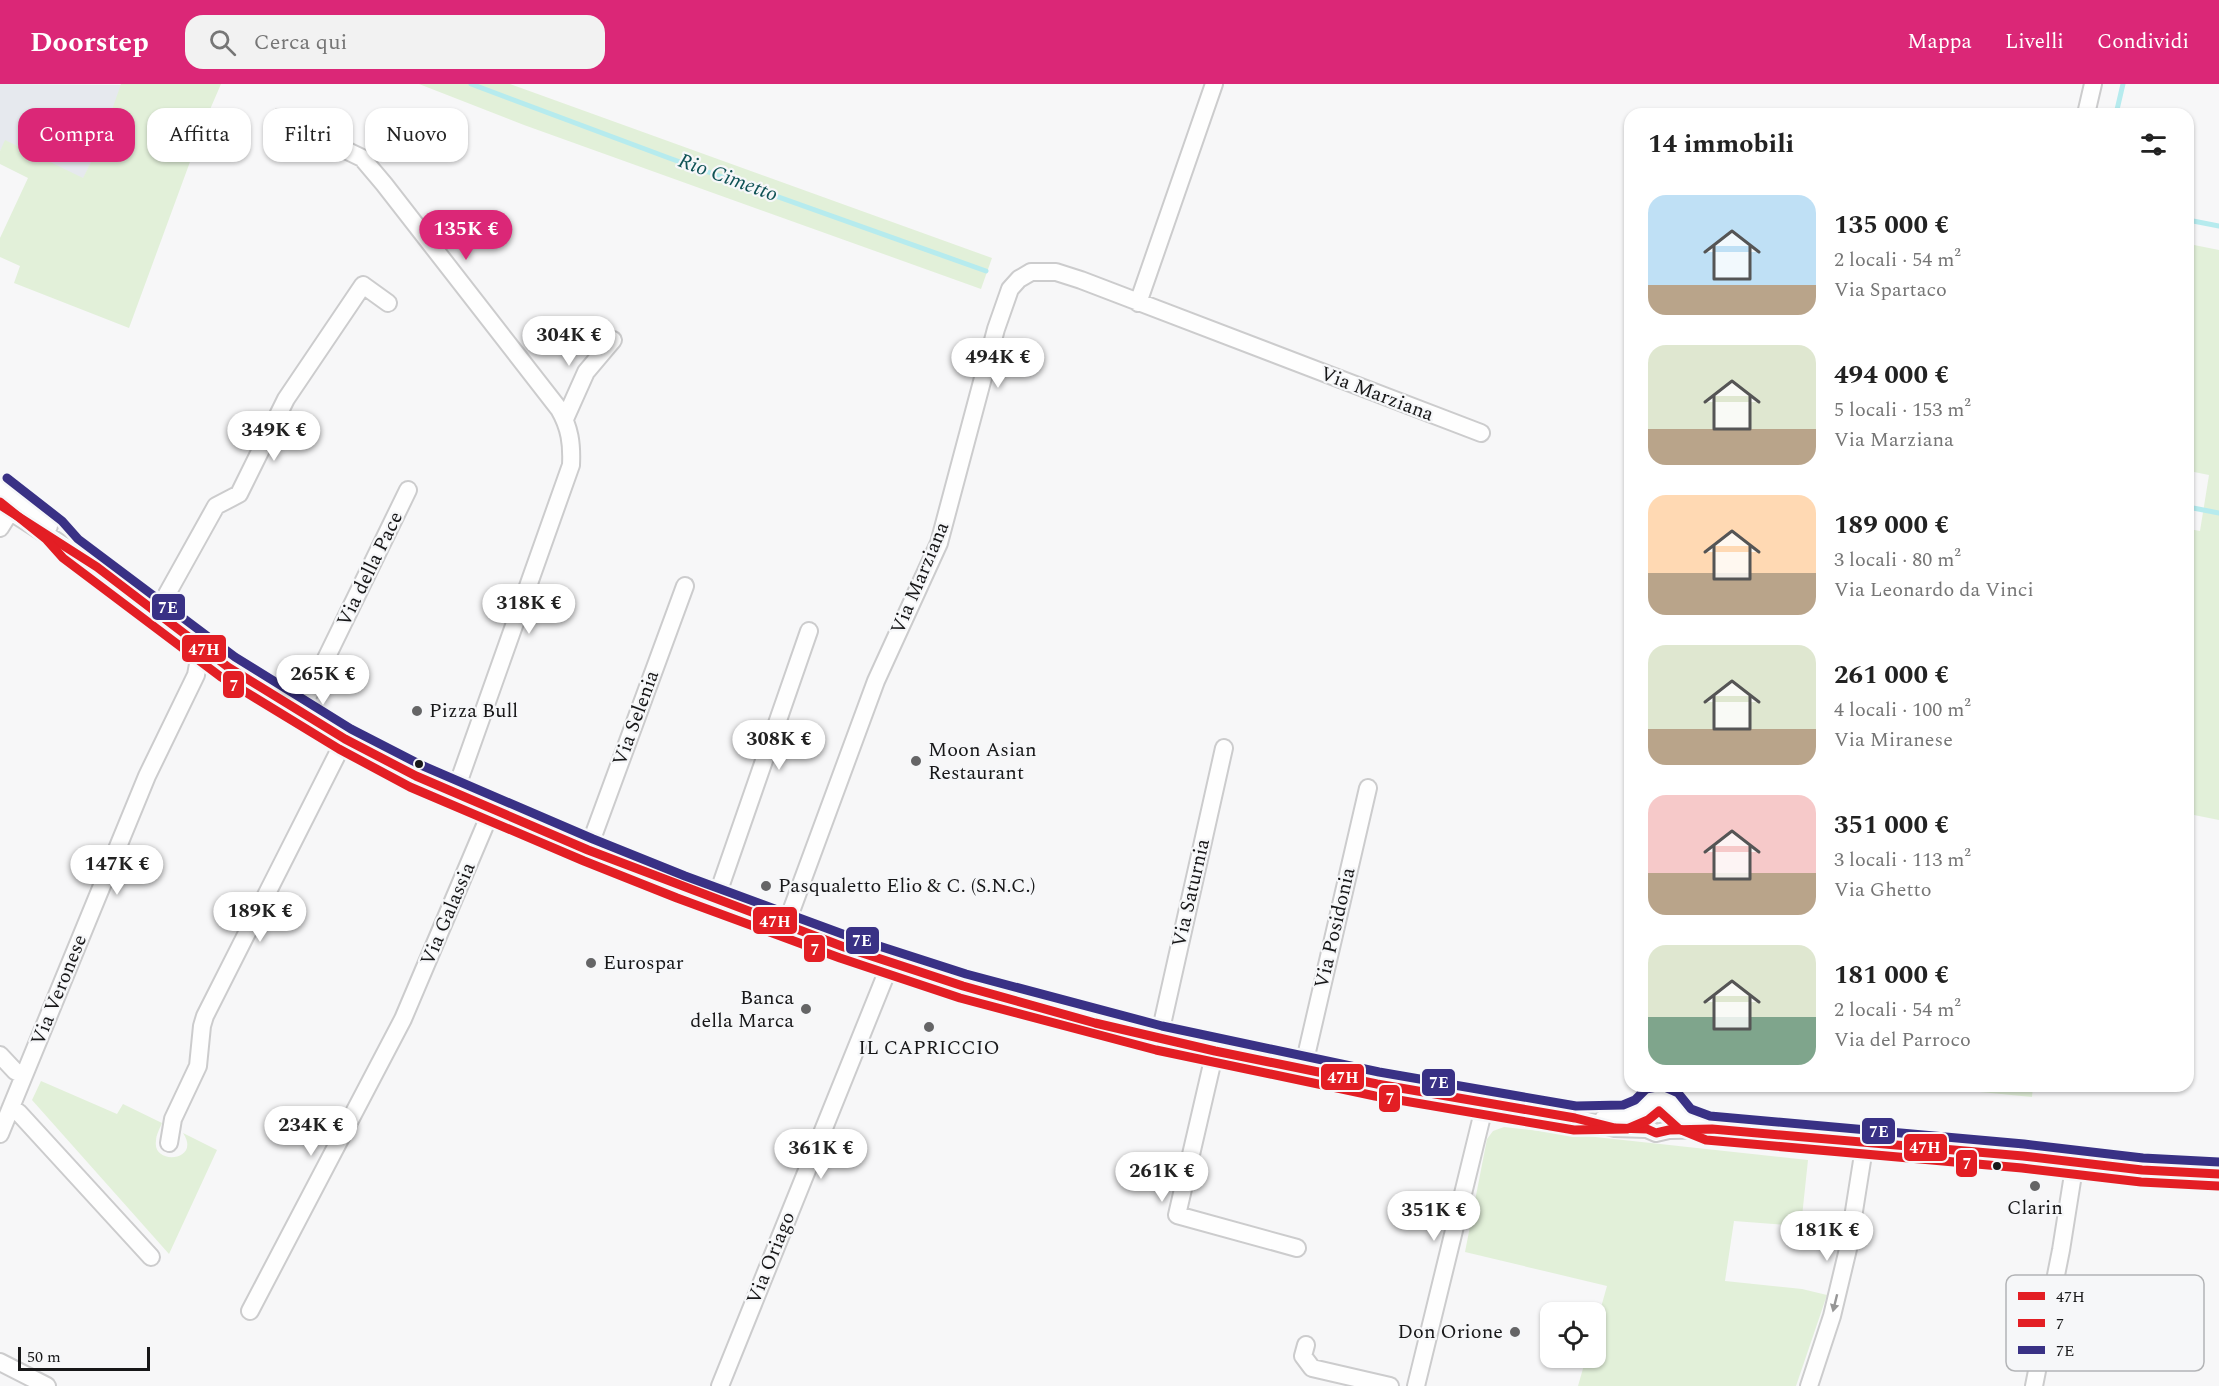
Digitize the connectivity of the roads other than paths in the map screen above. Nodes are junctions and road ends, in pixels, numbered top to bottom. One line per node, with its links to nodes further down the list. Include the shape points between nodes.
1 (1214, 84): 6 (street)
2 (2093, 84): 3 (street)
3 (2087, 108)
4 (353, 154): 8 (street, via 362,158 384,184)
5 (388, 303): 16 (street, via 363,285 286,399 239,494 216,506)
6 (1138, 303): 9 (street, Via Marziana); 27 (street, Via Marziana, via 1056,272 1031,272 1010,289 939,543 876,681)
7 (613, 340): 8 (street, via 586,372)
8 (565, 419): 23 (street, via 572,445 571,465)
9 (1481, 433)
10 (0, 487): 14 (street, via 54,530)
11 (408, 490): 19 (street, Via della Pace)
12 (5, 508): 13 (street); 14 (street)
13 (0, 528)
14 (70, 548): 16 (street)
15 (685, 586): 25 (street, Via Selenia)
16 (157, 612): 18 (street)
17 (810, 631): 26 (street)
18 (201, 648): 19 (street); 33 (street, Via Veronese, via 196,675 147,776)
19 (300, 712): 20 (street)
20 (345, 740): 23 (street); 45 (street, via 205,1017 198,1066 173,1119)
21 (1224, 748): 29 (street, Via Saturnia)
22 (1368, 788): 32 (street, Via Posidonia)
23 (455, 792): 24 (street)
24 (492, 809): 25 (street); 51 (street, Via Galassia, via 403,1019)
25 (588, 850): 26 (street)
26 (716, 899): 27 (street)
27 (786, 925): 28 (street)
28 (891, 962): 29 (street, via 963,986); 56 (street, Via Oriago)
29 (1159, 1038): 30 (street)
30 (1215, 1051): 32 (street); 48 (street, via 1177,1215)
31 (0, 1055): 33 (street)
32 (1303, 1069): 36 (street)
33 (23, 1075): 37 (street, Via Veronese)
34 (1670, 1092): 38 (street)
35 (1651, 1098): 38 (street, via 1659,1098); 39 (street, via 1633,1115); 41 (street, via 1641,1120)
36 (1483, 1104): 39 (street); 58 (street)
37 (11, 1107): 43 (street, Via Veronese); 49 (street)
38 (1673, 1108): 40 (street, via 1685,1119); 42 (street, via 1676,1120)
39 (1575, 1118): 41 (street, via 1615,1128)
40 (1707, 1128): 42 (street); 44 (street)
41 (1647, 1129): 42 (street, via 1656,1133)
42 (1670, 1130)
43 (0, 1134)
44 (1865, 1142): 46 (street); 59 (street, one-way to 59, via 1848,1249)
45 (169, 1143)
46 (2075, 1162): 47 (street); 50 (street)
47 (2219, 1174)
48 (1297, 1248)
49 (151, 1257)
50 (2056, 1275)
51 (250, 1311)
52 (1306, 1345): 57 (street, via 1303,1356 1312,1368)
53 (0, 1362): 55 (street)
54 (2037, 1371): 60 (street)
55 (47, 1386)
56 (720, 1386)
57 (1390, 1386)
58 (1416, 1386)
59 (1809, 1386)
60 (2034, 1386)

